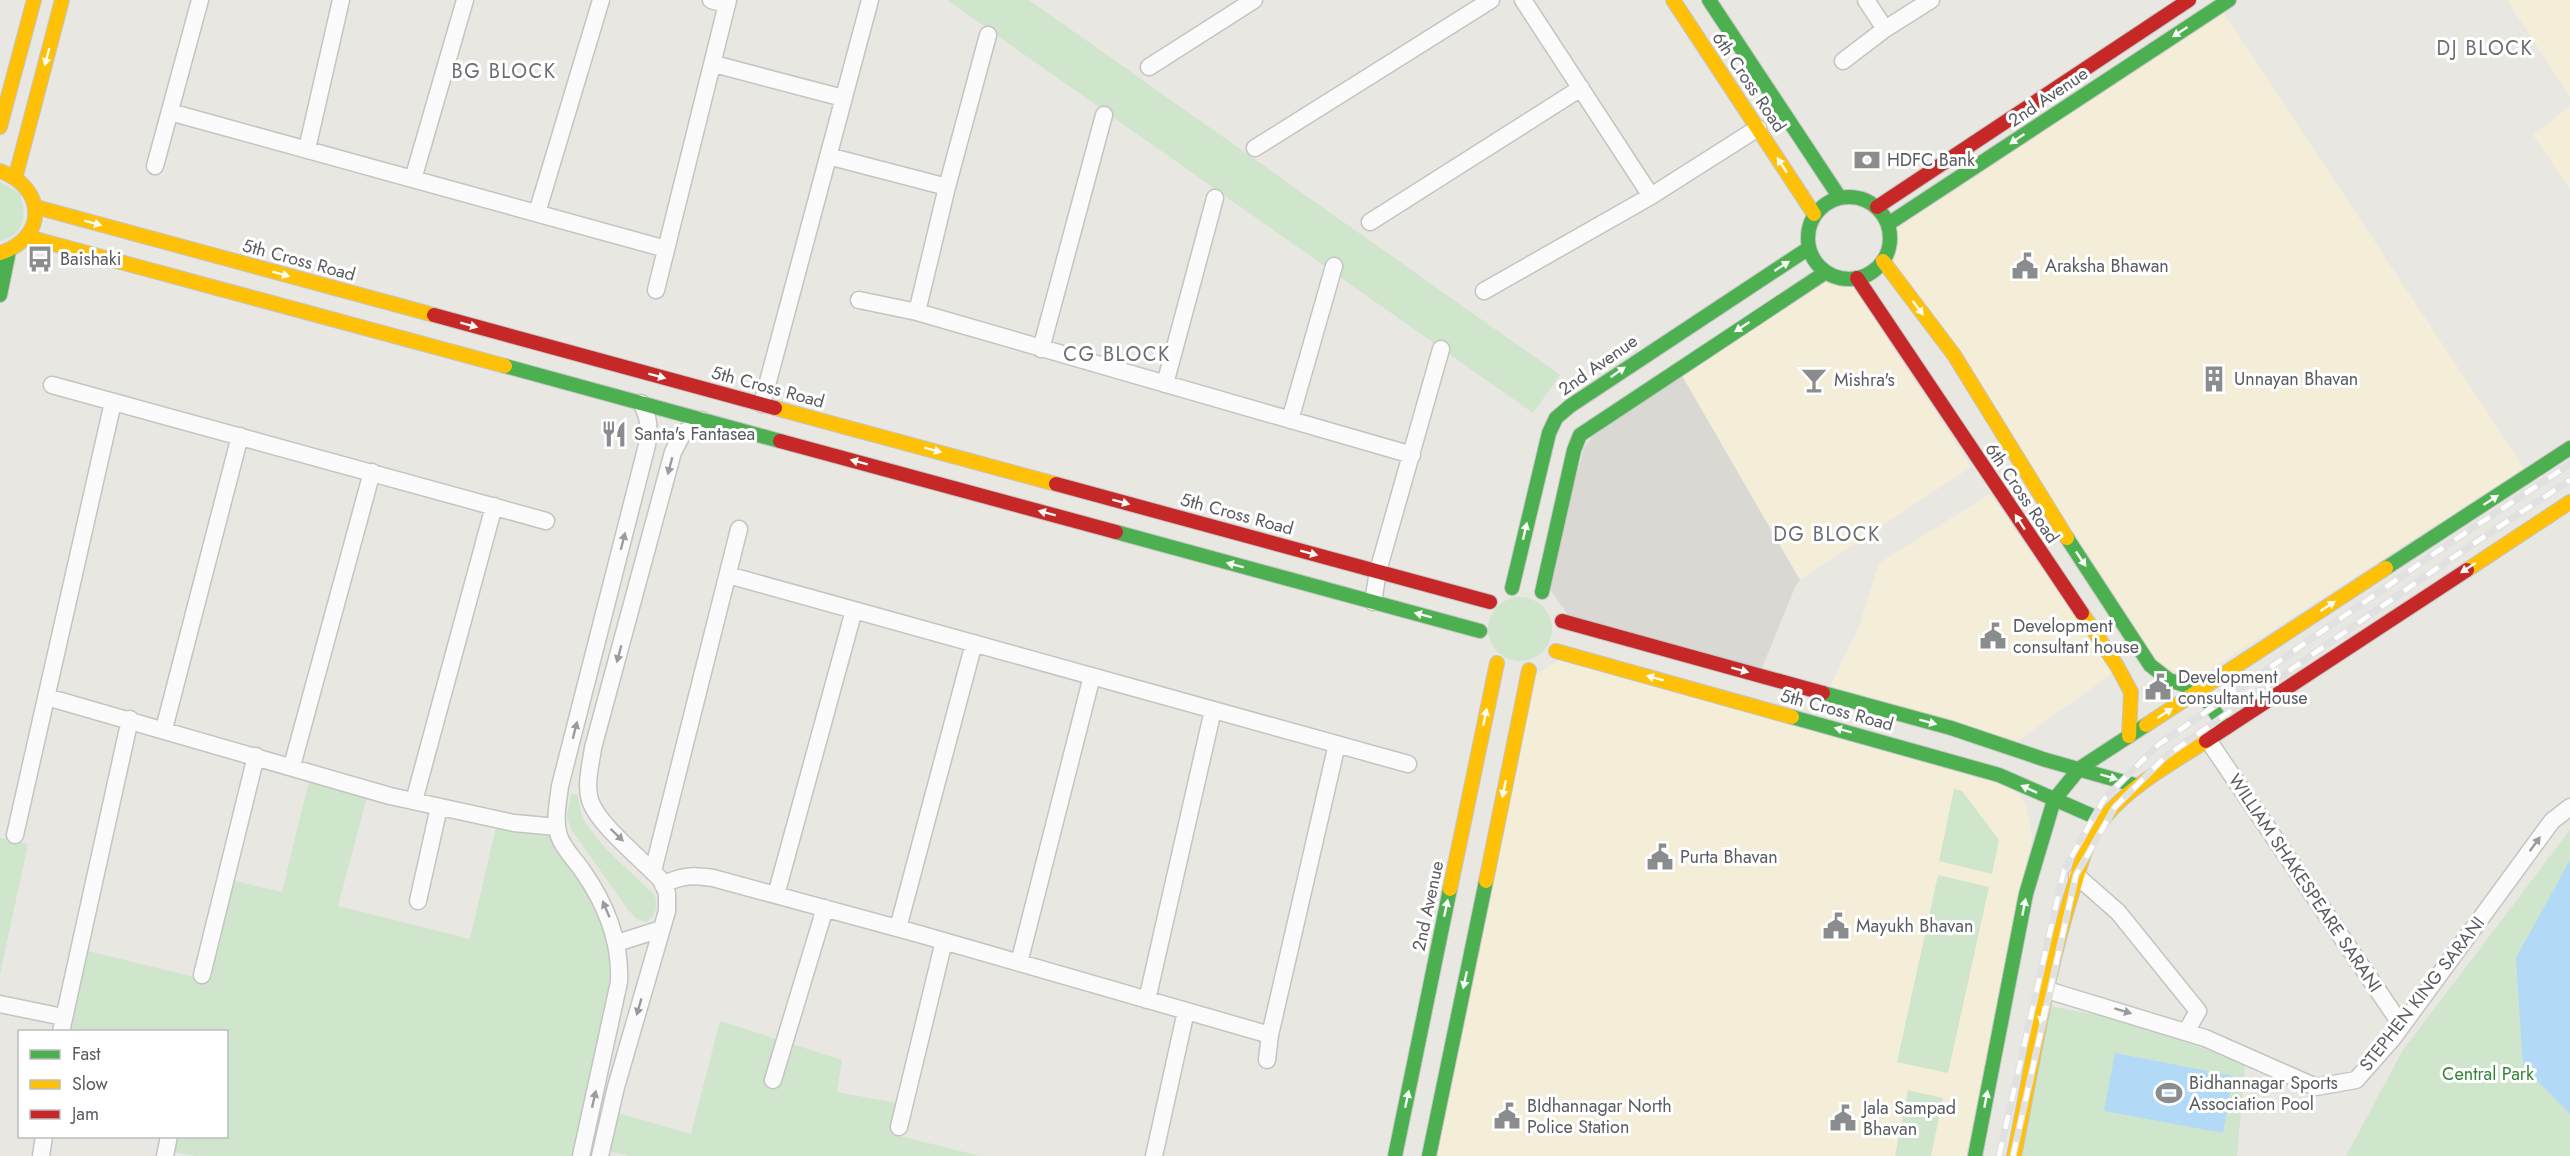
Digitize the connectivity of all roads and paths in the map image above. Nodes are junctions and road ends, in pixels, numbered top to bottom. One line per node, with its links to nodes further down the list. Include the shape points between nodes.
1 (34, 0): 27 (street)
2 (62, 0): 34 (street, one-way to 34)
3 (200, 0): 25 (street)
4 (341, 0): 30 (street)
5 (465, 0): 35 (street)
6 (601, 0): 42 (street)
7 (870, 0): 24 (street)
8 (1254, 0): 22 (street)
9 (1491, 0): 29 (street)
10 (1522, 0): 23 (street)
11 (1673, 0): 28 (street, 6th Cross Road)
12 (1708, 0): 39 (street, 6th Cross Road)
13 (1866, 0): 18 (street)
14 (1931, 0): 18 (street)
15 (2189, 0): 41 (street, 2nd Avenue)
16 (2229, 0): 45 (street, 2nd Avenue, one-way to 45)
17 (722, 2): 21 (street)
18 (1885, 29): 20 (street)
19 (988, 35): 36 (street)
20 (1843, 61)
21 (714, 64): 24 (street); 48 (street)
22 (1149, 68)
23 (1581, 88): 37 (street); 44 (street)
24 (843, 98): 31 (street)
25 (170, 112): 30 (street); 32 (street)
26 (1104, 114): 59 (street)
27 (0, 127)
28 (1758, 128): 37 (street); 43 (street, 6th Cross Road, one-way to 28)
29 (1255, 148)
30 (307, 149): 35 (street)
31 (828, 156): 36 (street); 65 (street)
32 (155, 166)
33 (0, 171): 34 (street)
34 (16, 176): 40 (street, via 30,189)
35 (413, 179): 42 (street)
36 (947, 187): 58 (street)
37 (1651, 196): 55 (street)
38 (1215, 198): 61 (street)
39 (1840, 198): 41 (street, via 1862,198); 43 (street, via 1832,199)
40 (36, 207): 46 (street); 65 (street, 5th Cross Road, one-way to 65)
41 (1877, 207): 45 (street)
42 (537, 213): 48 (street)
43 (1815, 214): 47 (street, via 1808,233)
44 (1370, 222)
45 (1888, 224): 50 (street, via 1891,241)
46 (28, 237): 49 (street); 64 (street, 5th Cross Road)
47 (1809, 248): 52 (street); 80 (street, 2nd Avenue, one-way to 47, via 1549,433 1556,418 1637,359)
48 (666, 249): 54 (street)
49 (5, 252): 56 (street)
50 (1883, 261): 53 (street, via 1865,277); 73 (street, one-way to 73, via 1954,355)
51 (1334, 266): 67 (street)
52 (1826, 272): 53 (street, via 1836,278); 80 (street, one-way to 80, via 1580,435)
53 (1857, 278): 73 (street, 6th Cross Road)
54 (656, 290)
55 (1484, 291)
56 (0, 296)
57 (859, 300): 58 (street)
58 (916, 312): 59 (street)
59 (1041, 348): 61 (street)
60 (1441, 349): 71 (street)
61 (1165, 384): 67 (street)
62 (52, 386): 63 (street)
63 (113, 402): 68 (street); 91 (street)
64 (641, 403): 66 (street, 5th Cross Road); 81 (street, one-way to 64, via 647,445 650,426)
65 (762, 404): 70 (street, 5th Cross Road)
66 (702, 420): 70 (street, 5th Cross Road, one-way to 66); 83 (street, one-way to 83, via 683,433 673,452)
67 (1290, 420): 71 (street)
68 (240, 436): 72 (street); 95 (street)
69 (2570, 448): 90 (street, one-way to 69)
70 (889, 455): 78 (street, 5th Cross Road, one-way to 78); 82 (street, 5th Cross Road, one-way to 70)
71 (1412, 455): 78 (street)
72 (372, 472): 75 (street); 101 (street)
73 (2015, 487): 90 (street, one-way to 90, via 2156,673 2171,683); 96 (street, 6th Cross Road, one-way to 73, via 2131,692)
74 (2570, 502): 94 (street, one-way to 94)
75 (494, 507): 76 (street); 107 (street)
76 (546, 521)
77 (740, 529): 79 (street)
78 (1378, 572): 82 (street); 85 (street, 5th Cross Road)
79 (728, 575): 84 (street); 113 (street)
80 (1527, 589): 85 (street, via 1503,591); 86 (street, via 1555,604)
81 (609, 598): 83 (street); 103 (street, one-way to 81)
82 (1373, 602): 85 (street, 5th Cross Road, one-way to 82)
83 (632, 604): 104 (street, one-way to 104, via 593,748)
84 (854, 610): 87 (street); 116 (street)
85 (1483, 626): 88 (street)
86 (1561, 636): 88 (street, via 1544,663); 102 (street, one-way to 102, via 1951,728); 106 (street, 5th Cross Road, one-way to 86, via 1999,775)
87 (974, 643): 89 (street); 119 (street)
88 (1512, 668): 143 (street, 2nd Avenue, one-way to 88); 144 (street, one-way to 144)
89 (1092, 676): 92 (street); 123 (street)
90 (2200, 690): 94 (street); 96 (street, one-way to 90)
91 (48, 697): 93 (street); 112 (street)
92 (1213, 710): 98 (street); 126 (street)
93 (130, 719): 95 (street); 129 (street)
94 (2226, 728): 97 (street)
95 (164, 729): 99 (street)
96 (2129, 736): 102 (street)
97 (2208, 740): 105 (street); 130 (street, WILLIAM SHAKESPEARE SARANI)
98 (1337, 744): 100 (street); 132 (street)
99 (256, 756): 101 (street); 124 (street)
100 (1408, 764)
101 (292, 766): 107 (street)
102 (2080, 768): 105 (street, one-way to 105); 106 (street)
103 (560, 786): 104 (street); 111 (street)
104 (588, 786): 113 (street, one-way to 113, via 599,819)
105 (2138, 786): 110 (street)
106 (2054, 800): 110 (street, 5th Cross Road); 145 (street, one-way to 106, via 2026,894)
107 (414, 801): 108 (street)
108 (439, 807): 111 (street, via 514,823); 117 (street)
109 (2570, 807): 130 (street, STEPHEN KING SARANI, one-way to 109, via 2552,820)
110 (2102, 820): 114 (street, via 2087,845)
111 (557, 826): 122 (street, one-way to 111, via 600,895 560,839)
112 (15, 835)
113 (653, 871): 115 (street)
114 (2077, 876): 125 (street); 131 (street, via 2118,912 2198,1011)
115 (663, 885): 116 (street, via 689,875); 120 (street, via 667,911)
116 (776, 895): 118 (street)
117 (418, 901)
118 (825, 908): 119 (street); 134 (street)
119 (898, 928): 121 (street)
120 (662, 929): 122 (street); 141 (street, one-way to 141)
121 (944, 941): 123 (street); 135 (street)
122 (617, 943): 140 (street, one-way to 122, via 619,982)
123 (1018, 963): 126 (street)
124 (202, 975)
125 (2047, 990): 131 (street, one-way to 131); 146 (street, one-way to 146)
126 (1147, 1000): 128 (street)
127 (0, 1004): 129 (street)
128 (1186, 1011): 132 (street); 142 (street)
129 (62, 1024)
130 (2402, 1026): 131 (street, STEPHEN KING SARANI, via 2356,1080 2316,1087)
131 (2186, 1032)
132 (1270, 1035): 133 (street)
133 (1267, 1060)
134 (773, 1080)
135 (899, 1128)
136 (44, 1138): 138 (street)
137 (169, 1138): 139 (street)
138 (40, 1156)
139 (165, 1156)
140 (581, 1156)
141 (600, 1156)
142 (1154, 1156)
143 (1395, 1156)
144 (1429, 1156)
145 (1974, 1156)
146 (2014, 1156)

